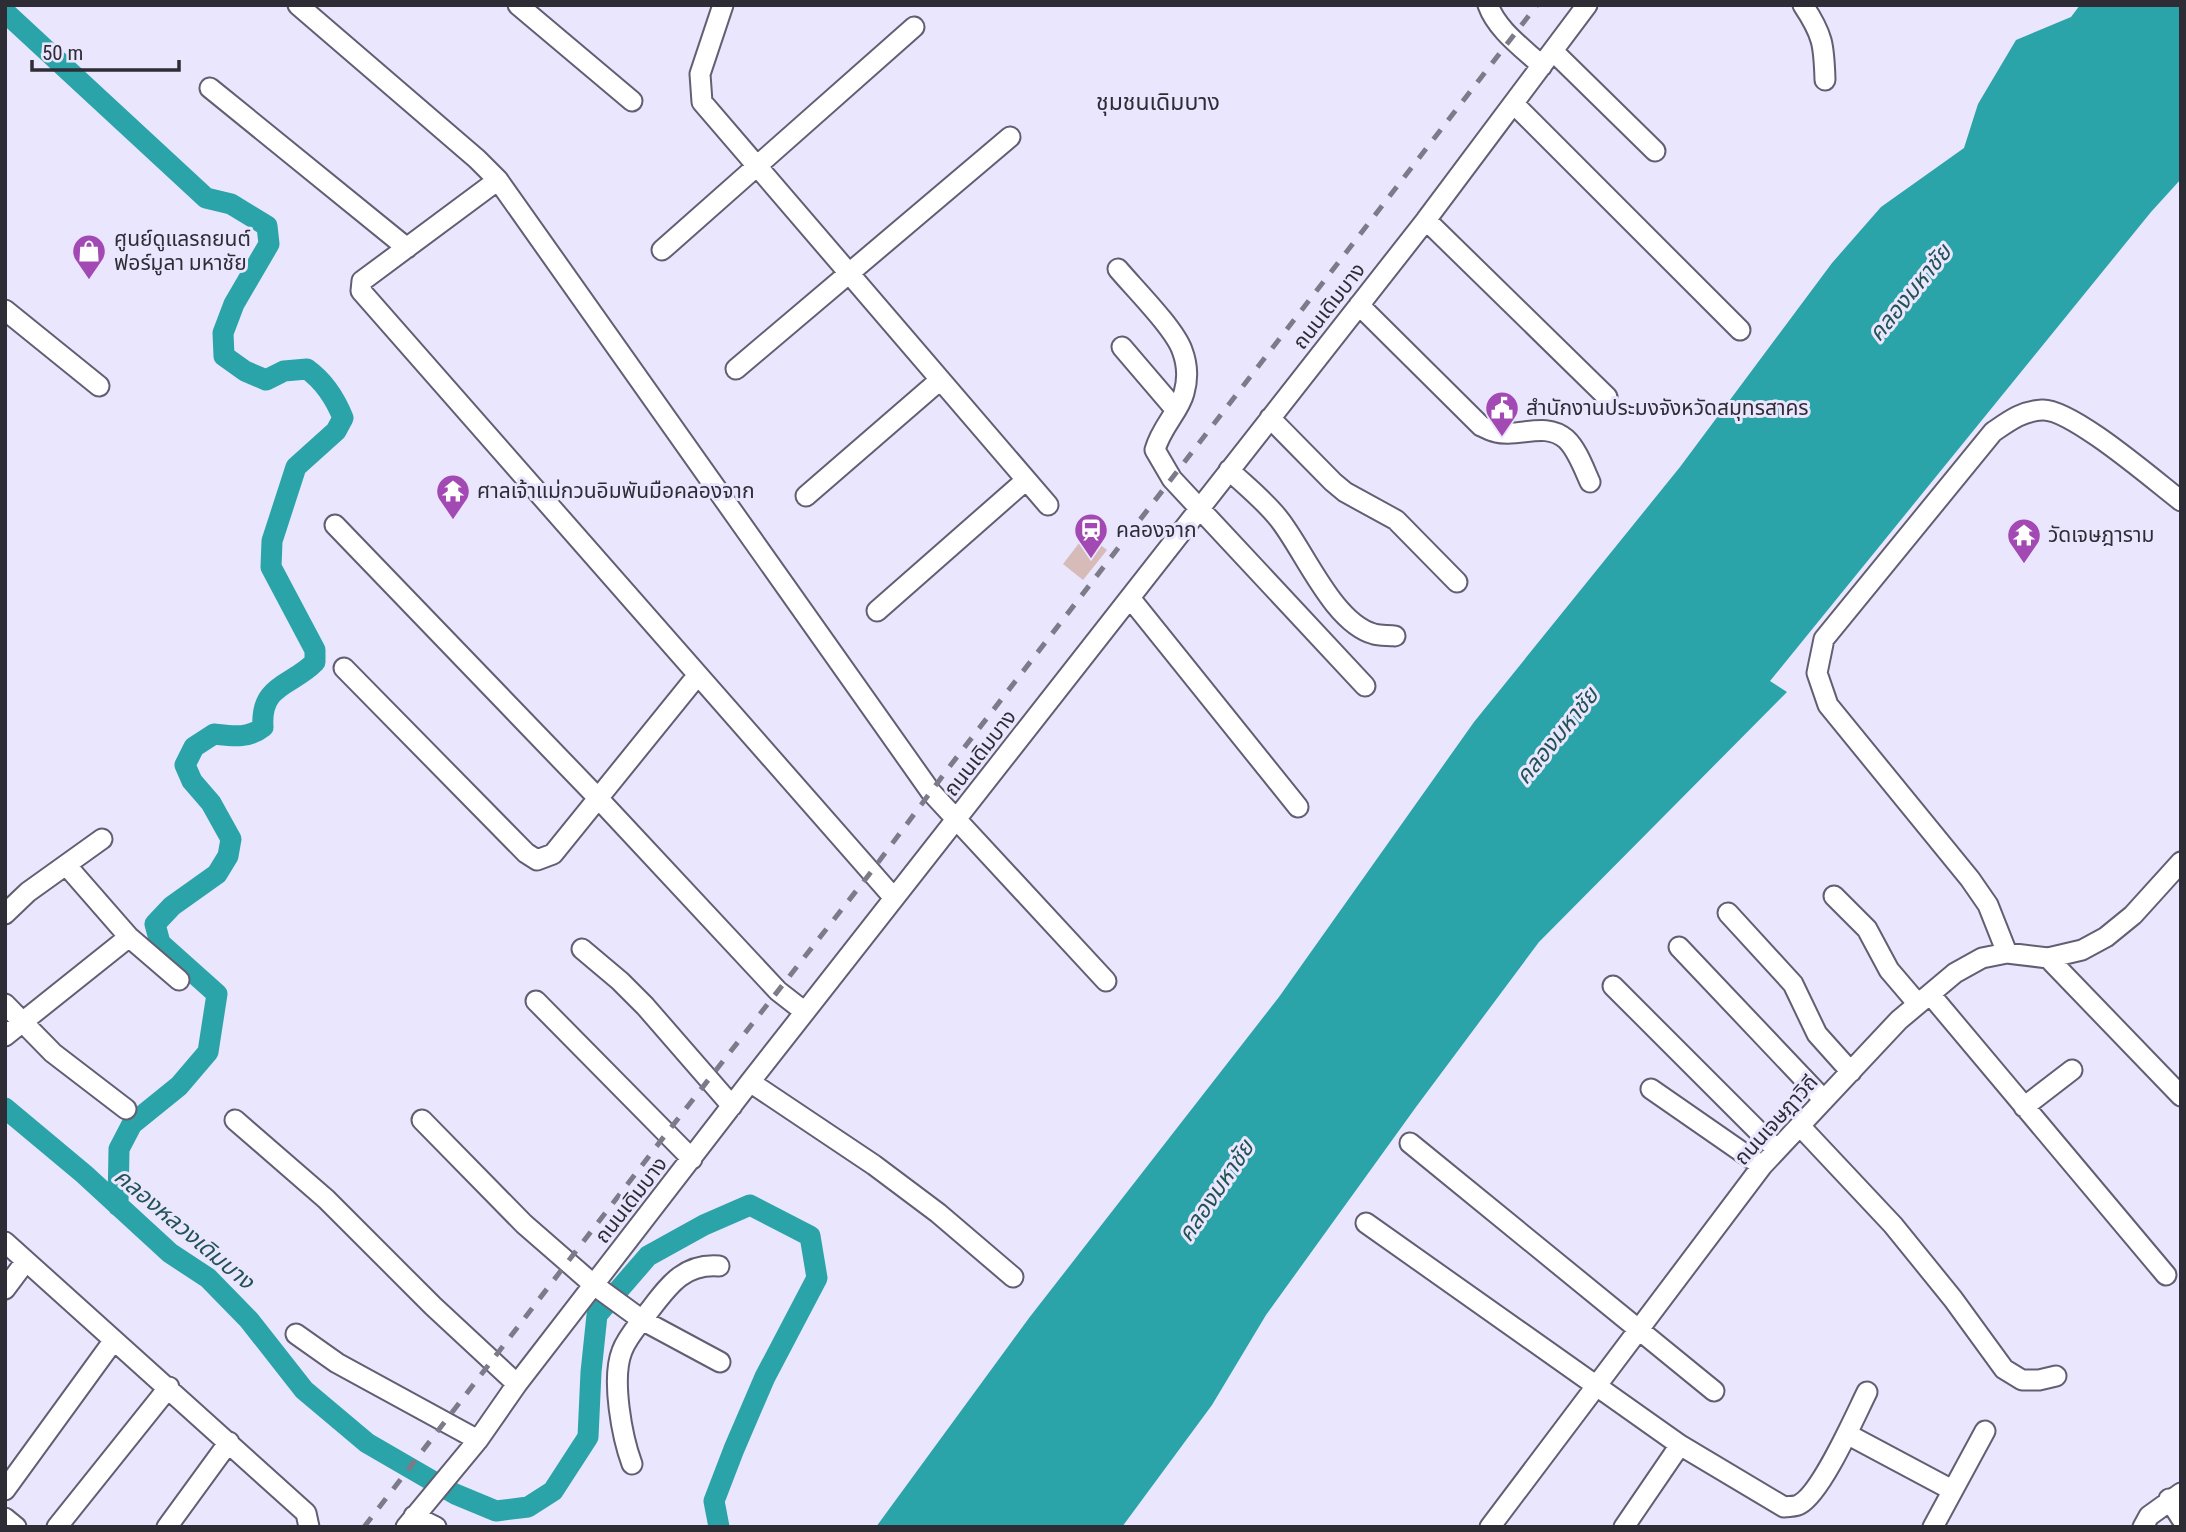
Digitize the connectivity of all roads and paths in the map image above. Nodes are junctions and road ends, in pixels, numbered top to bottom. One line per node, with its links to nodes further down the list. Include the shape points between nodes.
1 (298, 5): 16 (street)
2 (518, 5): 11 (street)
3 (723, 5): 15 (street, via 700,74 702,102)
4 (1488, 5): 8 (street, via 1511,37)
5 (1587, 5): 8 (street, ถนนเดิมบาง)
6 (1803, 5): 9 (street, via 1824,46)
7 (914, 27): 15 (street)
8 (1547, 59): 12 (street, ถนนเดิมบาง); 14 (street)
9 (1825, 80)
10 (210, 88): 18 (street)
11 (632, 101)
12 (1514, 104): 17 (street, ถนนเดิมบาง); 24 (street)
13 (1010, 137): 21 (street)
14 (1655, 151)
15 (757, 166): 19 (street); 21 (street)
16 (498, 180): 18 (street); 49 (street, via 931,792)
17 (1426, 220): 22 (street, ถนนเดิมบาง); 29 (street)
18 (407, 248): 45 (street, via 362,281 361,291)
19 (662, 250)
20 (1118, 269): 30 (street, via 1182,349 1187,377 1184,396)
21 (849, 274): 26 (street); 27 (street)
22 (1359, 305): 31 (street, ถนนเดิมบาง); 34 (street, via 1481,426 1497,432 1537,429 1566,439)
23 (5, 310): 28 (street)
24 (1740, 330)
25 (1122, 347): 30 (street)
26 (736, 369)
27 (940, 380): 33 (street); 35 (street)
28 (99, 386)
29 (1607, 397)
30 (1175, 409): 38 (street, via 1155,450 1172,479)
31 (1270, 418): 32 (street, ถนนเดิมบาง); 40 (street, via 1333,482 1396,520)
32 (1229, 470): 38 (street, ถนนเดิมบาง); 43 (street, via 1280,520 1307,566 1348,617 1374,634)
33 (1026, 480): 37 (street); 42 (street)
34 (1590, 482)
35 (806, 496)
36 (2181, 502): 60 (street, via 2072,419 2045,410 2020,414 1993,432 1824,639 1817,673 1828,705 1982,896)
37 (1048, 505)
38 (1199, 508): 41 (street, ถนนเดิมบาง); 46 (street)
39 (335, 525): 47 (street)
40 (1457, 582)
41 (1130, 598): 48 (street); 49 (street, ถนนเดิมบาง)
42 (877, 611)
43 (1395, 636)
44 (344, 668): 47 (street, via 537,860 553,854)
45 (697, 676): 47 (street); 54 (street)
46 (1365, 686)
47 (597, 797): 68 (street, via 778,991)
48 (1298, 807)
49 (957, 819): 54 (street, ถนนเดิมบาง); 63 (street)
50 (102, 839): 52 (street)
51 (2181, 862): 61 (street, ถนนเจษฎาวิถี, via 2133,915 2106,937 2082,950)
52 (67, 866): 56 (street, via 28,892); 57 (street)
53 (1834, 896): 65 (street, via 1867,929 1889,970)
54 (894, 898): 68 (street, ถนนเดิมบาง)
55 (1728, 913): 72 (street, via 1793,984 1817,1034)
56 (5, 915)
57 (129, 937): 62 (street); 69 (street)
58 (1679, 947): 76 (street)
59 (582, 949): 77 (street, via 645,1006)
60 (2007, 953): 61 (street, ถนนเจษฎาวิถี); 65 (street, ถนนเจษฎาวิถี, via 1982,958)
61 (2048, 958): 75 (street)
62 (179, 980)
63 (1106, 981)
64 (1613, 986): 84 (street)
65 (1924, 999): 72 (street, ถนนเจษฎาวิถี); 78 (street)
66 (536, 1001): 85 (street)
67 (5, 1004): 69 (street)
68 (805, 1012): 73 (street, ถนนเดิมบาง)
69 (22, 1024): 70 (street); 79 (street, via 53,1054)
70 (5, 1036)
71 (2072, 1070): 78 (street)
72 (1851, 1072): 76 (street, ถนนเจษฎาวิถี)
73 (750, 1082): 77 (street, ถนนเดิมบาง); 92 (street, via 906,1189)
74 (1651, 1089): 86 (street)
75 (2181, 1096)
76 (1824, 1100): 82 (street, ถนนเจษฎาวิถี)
77 (732, 1106): 85 (street, ถนนเดิมบาง)
78 (2024, 1107): 91 (street)
79 (126, 1109)
80 (234, 1120): 101 (street, via 326,1199)
81 (422, 1120): 93 (street, via 524,1224)
82 (1800, 1126): 84 (street, ถนนเจษฎาวิถี); 100 (street, via 1893,1225 2004,1369 2022,1380)
83 (1410, 1143): 96 (street)
84 (1777, 1150): 86 (street, ถนนเจษฎาวิถี)
85 (692, 1159): 93 (street, ถนนเดิมบาง)
86 (1762, 1166): 96 (street, ถนนเจษฎาวิถี)
87 (1366, 1223): 102 (street)
88 (5, 1241): 89 (street)
89 (26, 1261): 94 (street); 98 (street)
90 (719, 1266): 95 (street, via 705,1265 682,1273)
91 (2166, 1275)
92 (1013, 1277)
93 (595, 1285): 95 (street); 101 (street, ถนนเดิมบาง)
94 (5, 1289)
95 (642, 1319): 99 (street); 111 (street, via 621,1352 618,1375 624,1437)
96 (1639, 1328): 102 (street, ถนนเจษฎาวิถี); 104 (street)
97 (296, 1334): 108 (street, via 337,1363)
98 (114, 1340): 103 (street); 112 (street)
99 (720, 1362)
100 (2056, 1376)
101 (517, 1384): 108 (street, ถนนเดิมบาง)
102 (1595, 1386): 110 (street); 123 (street, ถนนเจษฎาวิถี)
103 (169, 1387): 109 (street); 119 (street)
104 (1714, 1391)
105 (1867, 1392): 107 (street)
106 (1985, 1431): 113 (street)
107 (1847, 1434): 110 (street, via 1813,1493 1799,1505 1784,1507); 113 (street)
108 (478, 1440): 117 (street, ถนนเดิมบาง)
109 (229, 1442): 120 (street); 121 (street, via 306,1513)
110 (1680, 1445): 124 (street)
111 (632, 1464)
112 (5, 1490)
113 (1952, 1490): 125 (street)
114 (2175, 1496): 116 (street); 126 (street, via 2149,1516)
115 (5, 1518): 118 (street)
116 (2181, 1518)
117 (412, 1519): 122 (street)
118 (16, 1527)
119 (57, 1527)
120 (167, 1527)
121 (309, 1527)
122 (436, 1527)
123 (1490, 1527)
124 (1624, 1527)
125 (1933, 1527)
126 (2143, 1527)

